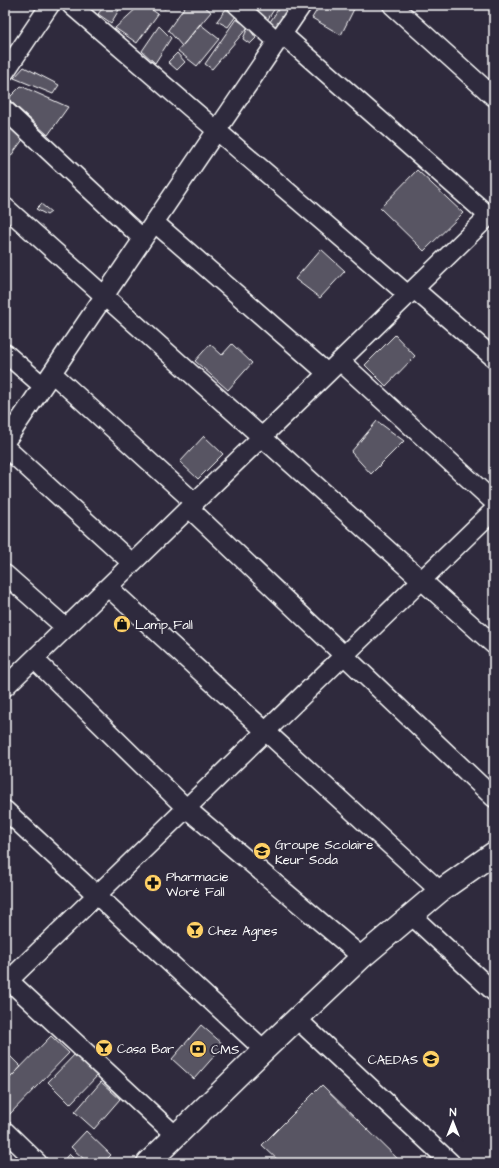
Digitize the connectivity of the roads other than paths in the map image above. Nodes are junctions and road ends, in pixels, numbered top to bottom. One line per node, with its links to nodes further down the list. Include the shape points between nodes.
1 (50, 5): 7 (street)
2 (71, 5): 10 (street)
3 (237, 5): 6 (street)
4 (302, 5): 6 (street)
5 (392, 5): 8 (street)
6 (280, 38): 10 (street); 12 (street)
7 (5, 72)
8 (494, 97)
9 (5, 110): 14 (street)
10 (216, 131): 13 (street); 15 (street)
11 (5, 207): 16 (street)
12 (492, 213): 15 (street)
13 (154, 222): 14 (street); 20 (street)
14 (143, 239): 16 (street)
15 (411, 292): 18 (street); 19 (street)
16 (104, 296): 21 (street); 22 (street)
17 (5, 353): 21 (street)
18 (494, 358)
19 (340, 361): 20 (street); 25 (street)
20 (327, 373): 22 (street)
21 (47, 380): 23 (street); 26 (street)
22 (262, 437): 26 (street); 30 (street)
23 (5, 442)
24 (5, 447): 28 (street)
25 (494, 502)
26 (192, 505): 28 (street); 34 (street)
27 (494, 510): 30 (street)
28 (132, 563): 31 (street)
29 (5, 574): 32 (street)
30 (421, 580): 33 (street); 34 (street)
31 (108, 586): 32 (street); 37 (street)
32 (66, 628): 35 (street)
33 (494, 645)
34 (344, 655): 37 (street); 38 (street)
35 (34, 659): 36 (street); 39 (street)
36 (5, 687)
37 (266, 731): 39 (street); 42 (street)
38 (494, 798)
39 (186, 808): 43 (street); 45 (street)
40 (5, 810): 43 (street)
41 (494, 853): 42 (street)
42 (440, 891): 44 (street)
43 (96, 895): 46 (street); 49 (street)
44 (411, 915): 45 (street); 47 (street)
45 (362, 957): 48 (street)
46 (6, 980): 51 (street)
47 (494, 992)
48 (297, 1019): 49 (street); 54 (street)
49 (264, 1050): 51 (street)
50 (5, 1131): 52 (street)
51 (176, 1136): 53 (street)
52 (38, 1163)
53 (148, 1163)
54 (451, 1163)

